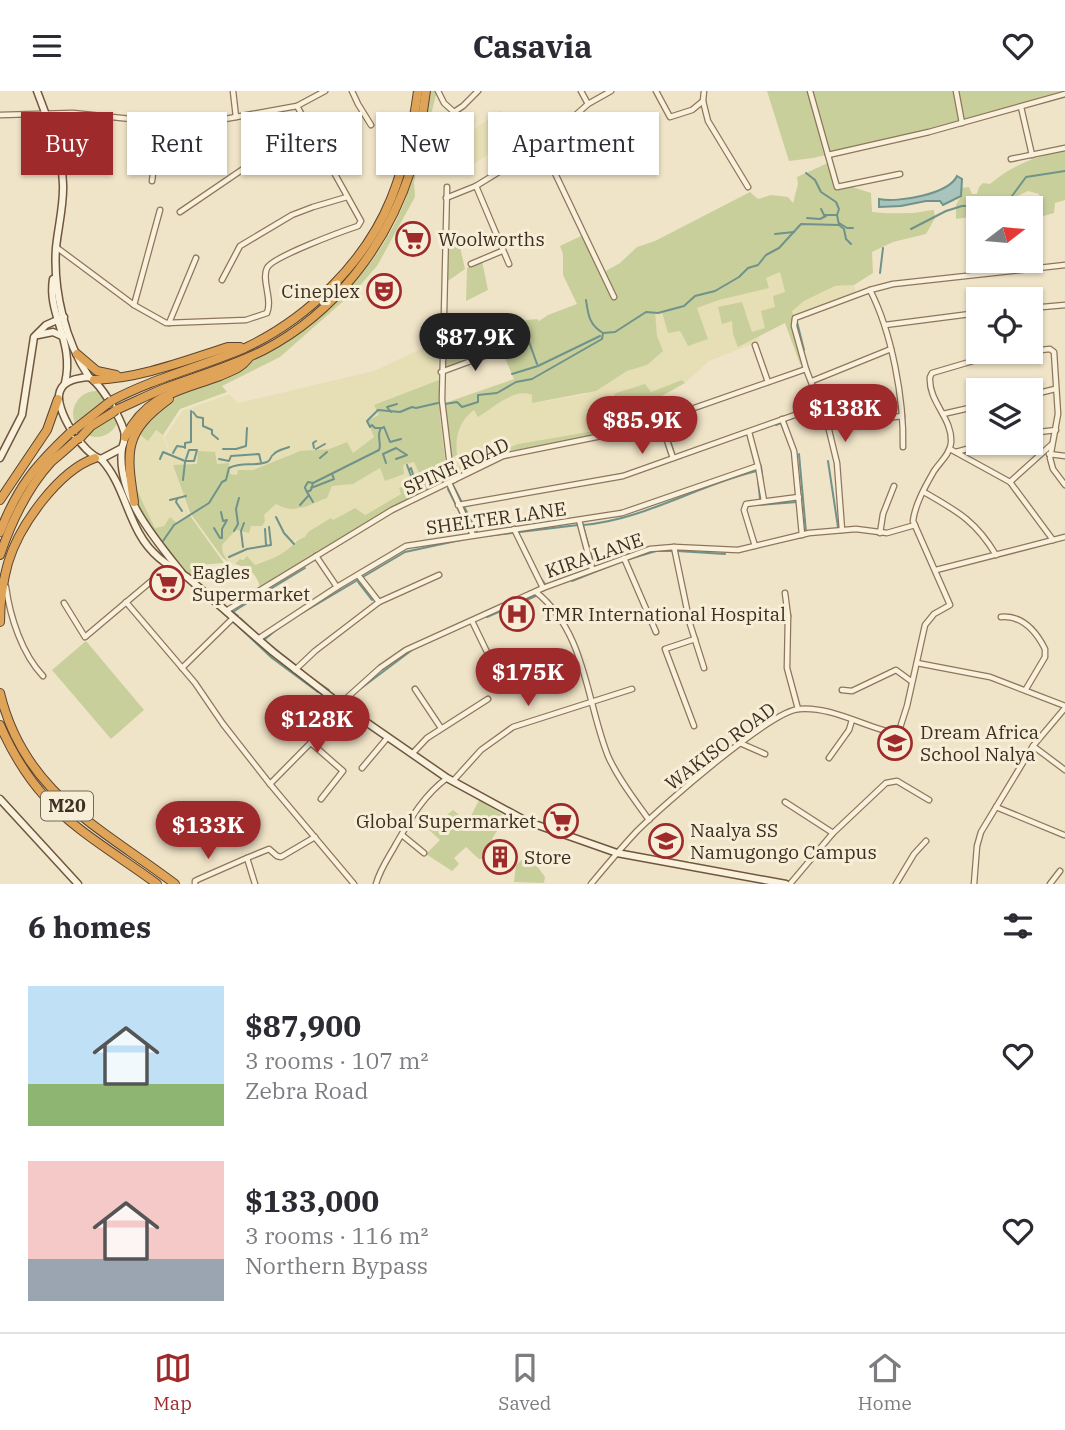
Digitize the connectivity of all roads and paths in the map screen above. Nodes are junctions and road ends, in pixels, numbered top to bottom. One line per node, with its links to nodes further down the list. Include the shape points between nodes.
1 (37, 91): 22 (main road)
2 (233, 91): 29 (street)
3 (325, 91): 15 (street)
4 (352, 91): 32 (street)
5 (418, 91): 70 (highway, via 403,167 390,202 359,253 312,305)
6 (426, 91): 75 (highway, via 412,167 374,249 321,310 281,340)
7 (438, 91): 8 (street, via 454,112)
8 (478, 91)
9 (581, 91): 18 (street)
10 (611, 91): 18 (street)
11 (656, 91): 21 (street, via 670,117)
12 (704, 91): 17 (street)
13 (810, 91): 34 (street)
14 (956, 91): 31 (street)
15 (317, 93): 19 (street)
16 (1065, 94): 20 (street)
17 (703, 101): 21 (street); 27 (street)
18 (588, 104): 24 (street)
19 (297, 106): 23 (street); 47 (street)
20 (1021, 107): 31 (street); 35 (street)
21 (692, 110): 27 (street)
22 (45, 112)
23 (268, 112)
24 (579, 112)
25 (0, 115): 26 (street)
26 (21, 115)
27 (705, 115): 46 (street)
28 (241, 116): 29 (street)
29 (236, 117): 30 (street)
30 (227, 118)
31 (962, 123): 34 (street)
32 (371, 125)
33 (1065, 148): 35 (street)
34 (828, 155): 38 (street, via 837,187)
35 (1032, 155): 36 (street)
36 (1011, 159)
37 (241, 170): 50 (street)
38 (900, 174)
39 (62, 175): 51 (main road)
40 (153, 175): 43 (street)
41 (494, 175): 44 (street)
42 (555, 175): 59 (street)
43 (152, 181)
44 (476, 186): 48 (street); 52 (street)
45 (447, 187): 48 (street)
46 (748, 187)
47 (347, 197): 57 (street, via 292,215 240,246); 65 (street, via 360,224 269,266 267,313 246,320)
48 (446, 198): 78 (street)
49 (160, 210): 60 (street)
50 (180, 212)
51 (56, 247): 60 (street); 64 (main road, via 52,299)
52 (502, 251): 54 (street); 55 (street)
53 (196, 258): 65 (street)
54 (471, 264)
55 (509, 264)
56 (1065, 265): 58 (street)
57 (222, 280)
58 (870, 290): 66 (street); 77 (street, via 796,318 794,326)
59 (614, 297)
60 (134, 305): 65 (street)
61 (1065, 305): 62 (street)
62 (1043, 307)
63 (966, 316): 66 (street)
64 (61, 318): 67 (main road); 68 (main road)
65 (169, 323)
66 (885, 325): 71 (street)
67 (34, 337): 68 (main road, via 48,332); 108 (main road, via 22,415)
68 (68, 339): 74 (main road); 83 (main road)
69 (755, 345): 82 (street)
70 (245, 348): 79 (highway, via 228,347); 126 (highway, via 109,402 31,471)
71 (891, 349): 81 (street); 93 (street)
72 (501, 350): 78 (street)
73 (1043, 350): 85 (street, via 1053,350)
74 (77, 354): 79 (highway, via 97,371); 80 (main road)
75 (249, 356): 84 (highway, via 237,369); 135 (highway, via 163,389 91,426 51,462 27,497)
76 (966, 361): 90 (street, via 930,375 934,401)
77 (806, 369): 81 (street); 82 (street, SPINE ROAD)
78 (441, 372): 112 (street)
79 (130, 376): 80 (highway)
80 (91, 378): 83 (main road); 100 (main road, via 115,412)
81 (811, 381): 88 (street)
82 (768, 382): 94 (street, SPINE ROAD)
83 (65, 383): 87 (main road)
84 (183, 389): 100 (highway, via 150,404 137,415); 119 (highway, via 149,414 136,431 128,467)
85 (1055, 390): 86 (street); 91 (street)
86 (1043, 392)
87 (58, 399): 110 (main road, via 72,431); 118 (highway, via 47,430)
88 (820, 406): 95 (street); 96 (street)
89 (966, 409): 90 (street)
90 (943, 414): 105 (street)
91 (1058, 414): 92 (street); 97 (street)
92 (1065, 414)
93 (902, 416): 96 (street); 102 (street)
94 (660, 419): 109 (street); 112 (street, SPINE ROAD, via 607,436 503,456)
95 (782, 419): 98 (street); 117 (street, via 794,451)
96 (828, 426): 125 (street, via 837,463)
97 (1056, 430): 99 (street); 101 (street)
98 (749, 432): 109 (street); 111 (street)
99 (1043, 432)
100 (125, 437): 103 (main road)
101 (1052, 444): 106 (street); 113 (street)
102 (903, 447)
103 (122, 448): 110 (main road); 119 (main road)
104 (966, 448): 105 (street)
105 (953, 451): 113 (street); 116 (street, via 933,473)
106 (1049, 454): 107 (street); 114 (street)
107 (1065, 456)
108 (0, 458)
109 (673, 458): 121 (street, via 623,476)
110 (98, 459): 119 (main road); 134 (highway, via 70,471 60,481)
111 (758, 466): 120 (street); 122 (street, SHELTER LANE)
112 (451, 482): 121 (street); 136 (street, SPINE ROAD)
113 (1010, 482): 131 (street)
114 (1065, 485)
115 (894, 486): 127 (street)
116 (924, 492): 123 (street, via 914,514); 137 (street, via 979,528)
117 (799, 497): 120 (street); 128 (street)
118 (0, 500)
119 (130, 500): 139 (main road, via 139,533); 142 (main road)
120 (764, 501): 132 (street, via 744,507)
121 (460, 504): 129 (street)
122 (580, 523): 124 (street, SHELTER LANE); 140 (street)
123 (915, 525): 127 (street, KIRA LANE); 141 (street)
124 (514, 529): 129 (street, SHELTER LANE); 146 (street)
125 (842, 530): 127 (street, KIRA LANE); 128 (street, KIRA LANE)
126 (0, 532)
127 (880, 533)
128 (802, 534): 132 (street, KIRA LANE)
129 (473, 535): 144 (street, SHELTER LANE, via 406,546)
130 (1065, 537): 131 (street)
131 (1053, 540): 137 (street)
132 (755, 546): 133 (street, KIRA LANE, via 733,551)
133 (674, 549): 138 (street, KIRA LANE, via 650,549); 161 (street)
134 (13, 551): 158 (highway); 167 (street, via 6,592 25,651)
135 (0, 555)
136 (316, 555): 145 (street); 152 (street, SPINE ROAD)
137 (996, 555): 141 (street)
138 (626, 559): 140 (street, KIRA LANE); 159 (street)
139 (168, 567): 142 (main road); 149 (street)
140 (592, 569): 146 (street, KIRA LANE)
141 (936, 570): 163 (street, WAKISO ROAD, via 950,605 925,625)
142 (184, 575): 152 (main road)
143 (439, 575): 150 (street)
144 (359, 577): 145 (street, SHELTER LANE); 150 (street)
145 (337, 587): 160 (street, SHELTER LANE)
146 (543, 587): 147 (street, KIRA LANE)
147 (535, 591): 157 (street, KIRA LANE); 175 (street, via 570,635)
148 (785, 593): 153 (street)
149 (126, 602): 151 (street, via 85,637); 166 (street)
150 (379, 602): 164 (street)
151 (64, 603)
152 (226, 611): 155 (main road)
153 (788, 616): 156 (street); 178 (street, via 786,668)
154 (1001, 617): 171 (street, via 1020,618 1045,649)
155 (233, 618): 160 (main road); 166 (street)
156 (732, 619)
157 (472, 621): 162 (street); 176 (street, KIRA LANE, via 392,659)
158 (0, 622)
159 (656, 632)
160 (260, 638): 164 (main road)
161 (695, 639): 165 (street); 181 (street, via 665,649)
162 (487, 652)
163 (916, 663): 168 (street, WAKISO ROAD); 171 (street, via 974,673)
164 (297, 668): 176 (main road)
165 (704, 668)
166 (182, 669): 193 (street)
167 (43, 676)
168 (911, 681): 172 (street, via 896,670 854,690); 179 (street, WAKISO ROAD, via 898,734)
169 (415, 689): 182 (street)
170 (632, 689): 175 (street)
171 (1026, 689): 177 (street)
172 (842, 690)
173 (0, 694): 212 (highway, M20, via 23,750 50,789 78,815)
174 (488, 699): 182 (street)
175 (592, 702): 192 (street, via 513,727); 199 (street, via 613,767)
176 (343, 706): 183 (main road); 184 (street, KIRA LANE)
177 (1065, 707): 186 (street)
178 (798, 709): 179 (street, WAKISO ROAD); 185 (street, WAKISO ROAD)
179 (852, 720): 189 (street)
180 (0, 725): 211 (highway, M20, via 46,798)
181 (694, 726)
182 (441, 728): 187 (street)
183 (388, 737): 187 (main road); 190 (street)
184 (311, 743): 193 (street, KIRA LANE); 195 (street, via 343,771)
185 (740, 743): 188 (street); 199 (street, WAKISO ROAD)
186 (1033, 746): 191 (street); 198 (street)
187 (412, 754): 192 (main road)
188 (765, 754)
189 (829, 758)
190 (362, 768)
191 (1065, 770)
192 (450, 779): 201 (street, via 435,787 419,805); 206 (main road, via 536,825)
193 (270, 784): 203 (street)
194 (0, 799): 210 (main road)
195 (321, 799)
196 (929, 800): 200 (street, via 891,781)
197 (785, 802): 200 (street)
198 (996, 807): 202 (street); 220 (street, via 978,840)
199 (649, 820): 206 (street, WAKISO ROAD)
200 (833, 833): 218 (street)
201 (402, 835): 205 (street); 216 (street)
202 (1063, 835)
203 (315, 837): 207 (street, via 281,857 269,849); 215 (street)
204 (926, 841): 219 (street)
205 (424, 853)
206 (617, 853): 209 (main road); 217 (street, WAKISO ROAD)
207 (247, 858): 213 (street); 214 (street)
208 (1060, 871): 221 (street)
209 (759, 882): 218 (main road)
210 (75, 883)
211 (157, 884)
212 (175, 884)
213 (195, 884)
214 (255, 884)
215 (354, 884)
216 (376, 884)
217 (591, 884)
218 (788, 884)
219 (896, 884)
220 (974, 884)
221 (1050, 884)

